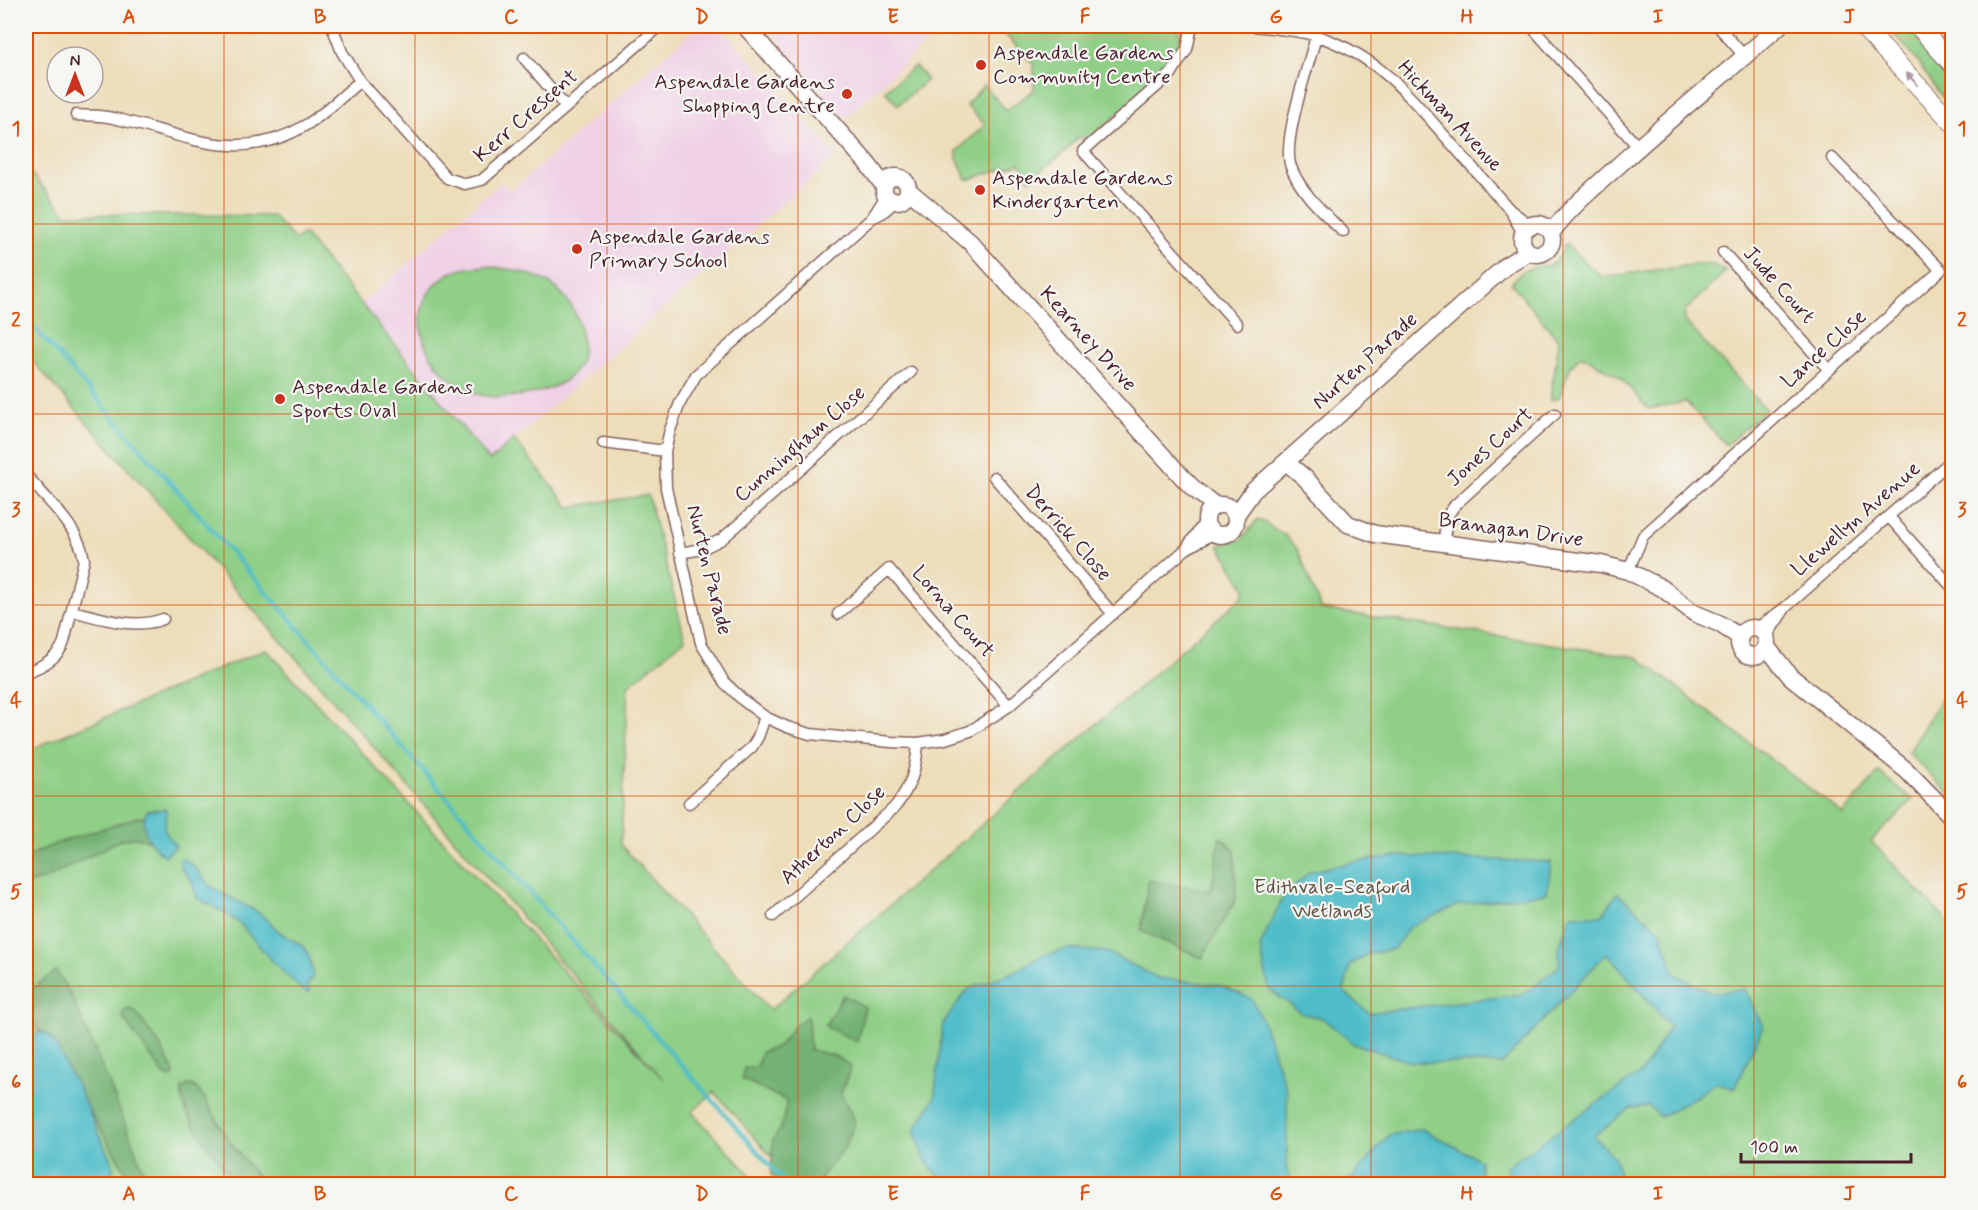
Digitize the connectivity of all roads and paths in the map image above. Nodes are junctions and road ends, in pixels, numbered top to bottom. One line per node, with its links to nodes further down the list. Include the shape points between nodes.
1 (332, 26): 15 (street, Kerr Crescent)
2 (660, 26): 16 (street, Kerr Crescent)
3 (745, 26): 21 (street, Kearney Drive)
4 (1192, 26): 25 (street, via 1187,49 1171,74 1083,151)
5 (1254, 26): 11 (street, Hickman Avenue)
6 (1531, 26): 19 (street)
7 (1718, 26): 12 (street)
8 (1779, 26): 12 (street, Nurten Parade)
9 (1862, 26): 18 (main road, one-way to 9)
10 (1918, 26): 14 (main road)
11 (1316, 36): 22 (street, via 1289,138 1290,166 1305,193); 23 (street, Hickman Avenue, via 1382,69)
12 (1745, 57): 19 (street, Nurten Parade)
13 (524, 58): 16 (street)
14 (1953, 64)
15 (360, 81): 16 (street, Kerr Crescent, via 447,178 465,184 482,180); 17 (street, via 307,125 252,145 194,141 112,118)
16 (566, 106)
17 (76, 115)
18 (1953, 122)
19 (1638, 147): 23 (street, Nurten Parade, via 1565,214)
20 (1832, 158): 26 (street, Lance Close, via 1941,270)
21 (894, 192): 30 (street, Nurten Parade, via 882,213 696,375 680,403); 35 (street, Kearney Drive, via 944,221 970,242)
22 (1343, 232)
23 (1533, 235): 31 (street, Nurten Parade, via 1508,264)
24 (1723, 252): 26 (street, Jude Court)
25 (1237, 324)
26 (1829, 370): 39 (street, Lance Close, via 1643,536)
27 (911, 372): 38 (street, Cunningham Close, via 722,539 702,549)
28 (1555, 414): 37 (street, Jones Court, via 1455,505 1448,515)
29 (603, 443): 30 (street)
30 (665, 451): 38 (street, Nurten Parade, via 666,488)
31 (1289, 459): 35 (street, Nurten Parade); 37 (street, Branagan Drive, via 1348,524 1375,534)
32 (1953, 460): 36 (street, Llewellyn Avenue)
33 (26, 475): 41 (street, via 72,528 82,549 84,560)
34 (994, 477): 43 (street, Derrick Close)
35 (1217, 516): 43 (street, Nurten Parade)
36 (1889, 516): 40 (street); 45 (street, Llewellyn Avenue, via 1786,607)
37 (1443, 543): 39 (street, Branagan Drive)
38 (680, 553): 48 (street, Nurten Parade, via 701,643 724,682)
39 (1628, 571): 45 (street, Branagan Drive, via 1662,588 1694,613)
40 (1953, 587)
41 (72, 611): 44 (street, via 130,623); 46 (street, via 60,653)
42 (838, 614): 47 (street, Lorna Court, via 889,569)
43 (1113, 614): 47 (street, Nurten Parade)
44 (163, 619)
45 (1756, 639): 51 (street, Branagan Drive, via 1790,676 1905,770)
46 (26, 672)
47 (1009, 706): 49 (street, Nurten Parade, via 970,731)
48 (765, 717): 49 (street, Nurten Parade, via 810,734); 50 (street, via 752,747)
49 (918, 743): 52 (street, Atherton Close, via 913,776 894,808)
50 (689, 803)
51 (1953, 817)
52 (773, 916)

